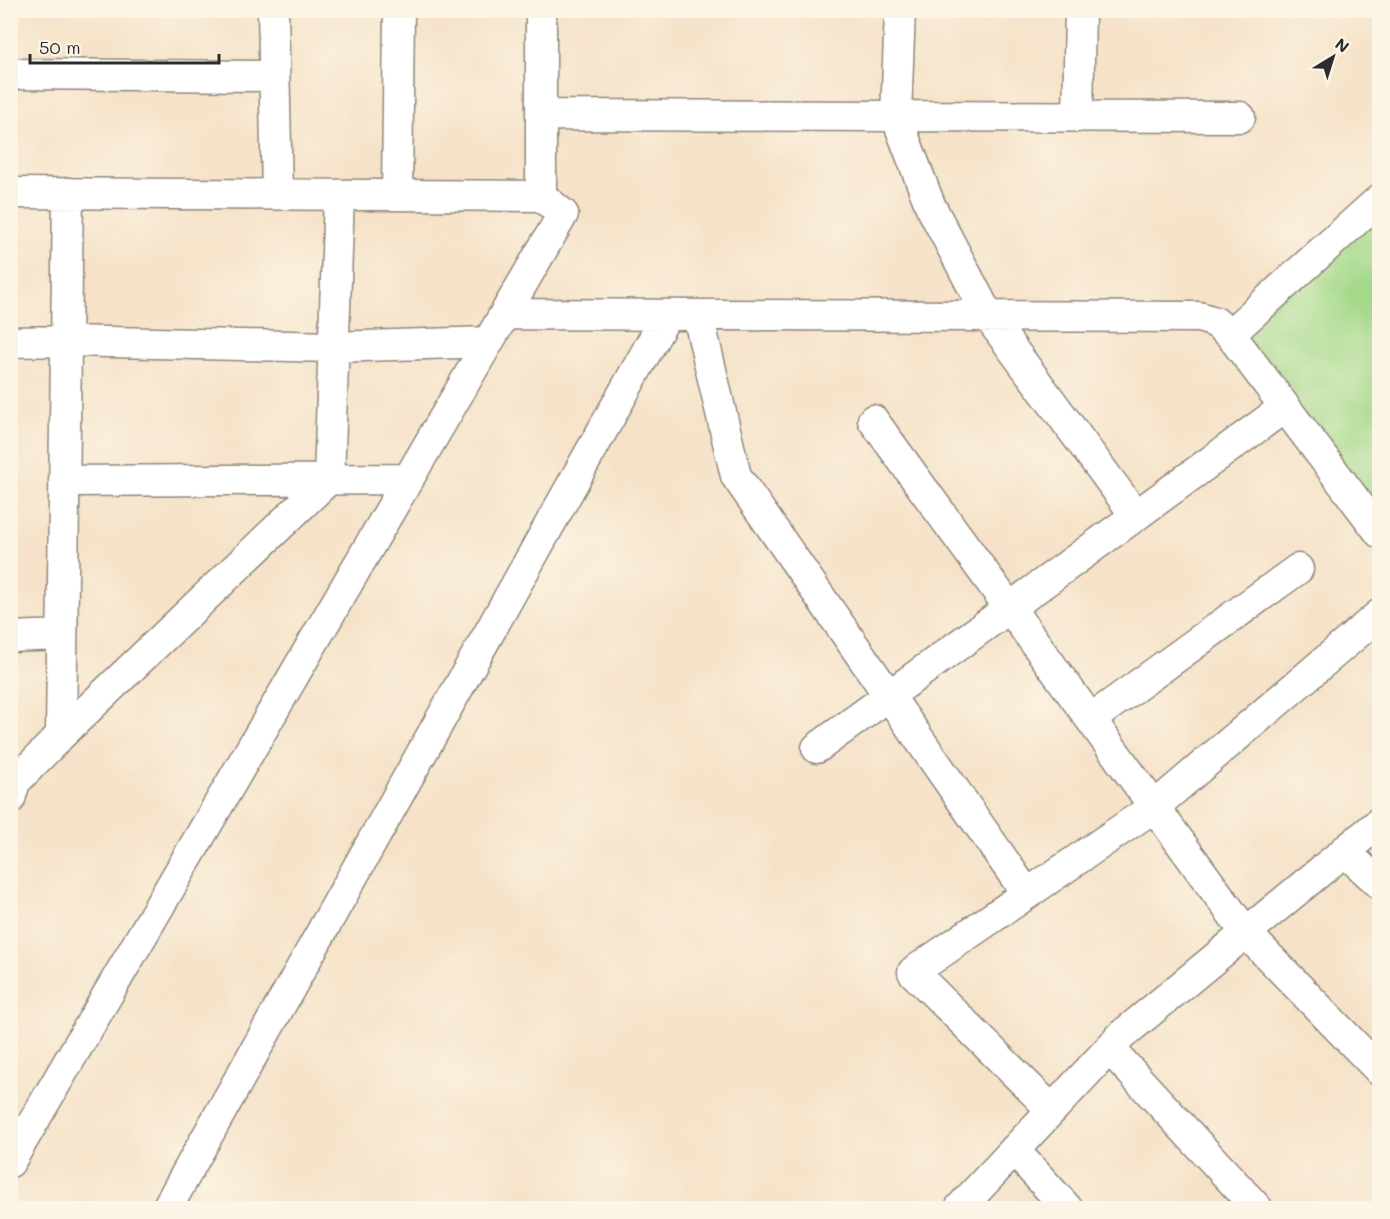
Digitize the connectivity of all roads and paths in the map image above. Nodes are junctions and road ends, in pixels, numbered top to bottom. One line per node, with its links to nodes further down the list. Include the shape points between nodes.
1 (273, 10): 7 (street)
2 (399, 10): 16 (street)
3 (542, 10): 8 (street)
4 (900, 10): 9 (street)
5 (1080, 10): 10 (street)
6 (10, 74): 7 (street)
7 (274, 76): 14 (street)
8 (541, 115): 9 (street); 17 (street)
9 (896, 116): 10 (street); 22 (street, via 930,205)
10 (1078, 117): 11 (street)
11 (1240, 117)
12 (10, 193): 13 (street)
13 (68, 193): 14 (street); 24 (street)
14 (277, 194): 15 (street)
15 (339, 195): 16 (street); 27 (street)
16 (397, 195): 17 (street)
17 (541, 196): 19 (street, via 563,214)
18 (1380, 199): 23 (street)
19 (505, 314): 20 (street); 26 (street)
20 (667, 315): 21 (street); 56 (street)
21 (698, 315): 22 (street); 40 (street, via 736,476)
22 (988, 316): 23 (street, via 1199,317 1215,322); 33 (street)
23 (1230, 334): 28 (street)
24 (66, 341): 25 (street); 27 (street); 32 (street)
25 (10, 342)
26 (488, 342): 27 (street); 31 (street)
27 (333, 346): 30 (street)
28 (1285, 407): 33 (street); 34 (street)
29 (873, 420): 36 (street)
30 (329, 478): 31 (street); 32 (street); 42 (street)
31 (409, 479): 55 (street)
32 (64, 481): 38 (street)
33 (1136, 516): 36 (street)
34 (1380, 533)
35 (1298, 569): 41 (street)
36 (1010, 608): 40 (street); 41 (street)
37 (1380, 614): 45 (street)
38 (62, 635): 39 (street); 42 (street)
39 (10, 636)
40 (889, 696): 43 (street); 49 (street)
41 (1091, 719): 45 (street)
42 (61, 735): 44 (street)
43 (817, 748)
44 (12, 787)
45 (1154, 807): 49 (street); 50 (street)
46 (1380, 822): 47 (street)
47 (1344, 851): 48 (street); 50 (street)
48 (1380, 884)
49 (1028, 894): 53 (street, via 913,972)
50 (1246, 933): 51 (street); 52 (street)
51 (1110, 1048): 53 (street); 59 (street)
52 (1380, 1071)
53 (1052, 1110): 54 (street)
54 (1014, 1150): 57 (street); 58 (street)
55 (10, 1162)
56 (167, 1209)
57 (960, 1209)
58 (1067, 1209)
59 (1257, 1209)

